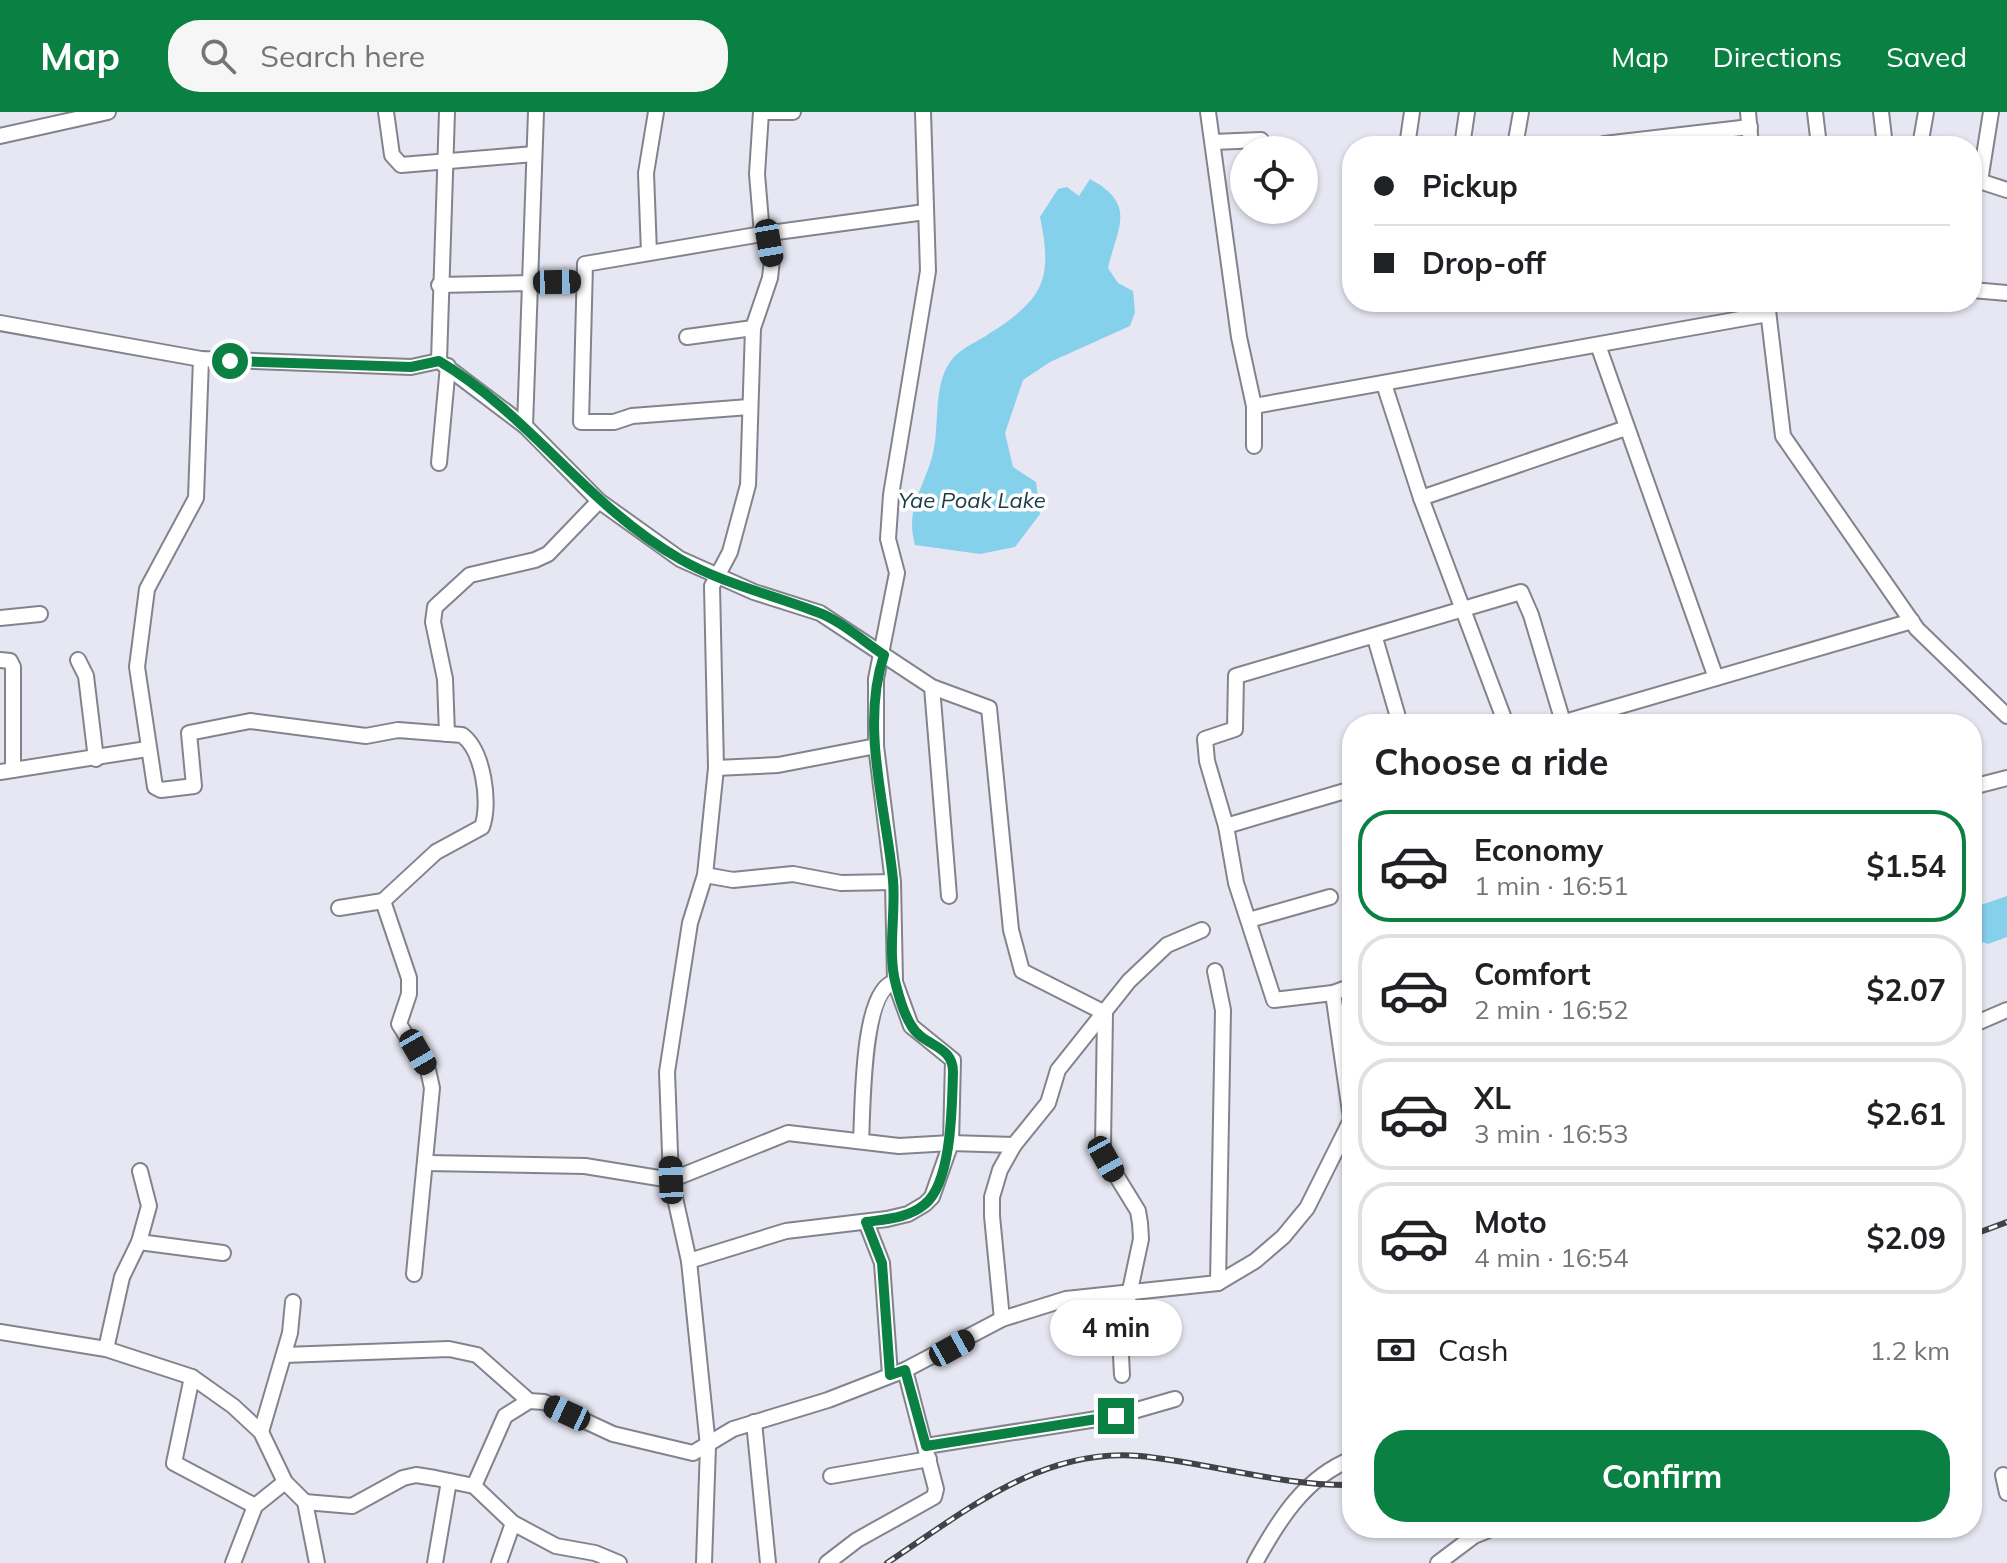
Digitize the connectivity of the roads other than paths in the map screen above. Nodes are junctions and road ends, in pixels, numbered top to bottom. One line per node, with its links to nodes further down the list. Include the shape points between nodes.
1 (108, 112): 19 (street)
2 (386, 112): 31 (street, via 395,163)
3 (447, 112): 31 (street)
4 (536, 112): 30 (street)
5 (656, 112): 36 (street, via 646,173)
6 (761, 112): 35 (street, via 757,174)
7 (767, 112): 8 (street)
8 (793, 112)
9 (923, 112): 34 (street)
10 (1208, 112): 28 (street)
11 (1412, 112): 20 (street)
12 (1467, 112): 21 (street)
13 (1521, 112): 22 (street)
14 (1815, 112): 24 (street)
15 (1881, 112): 25 (street)
16 (1926, 112): 26 (street)
17 (1991, 112): 29 (street)
18 (1749, 120): 23 (street)
19 (0, 136)
20 (1408, 136)
21 (1463, 136)
22 (1517, 136)
23 (1652, 136)
24 (1818, 136)
25 (1884, 136)
26 (1922, 136)
27 (1230, 141): 28 (street)
28 (1213, 142): 51 (street, via 1239,337)
29 (1982, 153)
30 (534, 154): 31 (street); 38 (street)
31 (445, 161): 39 (street)
32 (1982, 182): 33 (street)
33 (2007, 190)
34 (925, 212): 35 (street); 65 (street, via 928,271 891,495 888,539 897,573)
35 (762, 234): 36 (street); 45 (street, via 772,260)
36 (649, 253): 37 (street, via 588,261)
37 (582, 282): 38 (street); 52 (street, via 581,422)
38 (531, 283): 39 (street); 53 (street)
39 (439, 285): 49 (street)
40 (1982, 291): 41 (street)
41 (2007, 293)
42 (1750, 312): 47 (street)
43 (1768, 312): 63 (street, via 1783,436)
44 (0, 323): 48 (street)
45 (753, 328): 46 (street); 52 (street)
46 (687, 337)
47 (1598, 345): 50 (street); 54 (street)
48 (201, 359): 49 (street); 77 (street, via 196,498 147,589 137,667)
49 (444, 364): 53 (street); 56 (street)
50 (1384, 384): 51 (street); 57 (street)
51 (1254, 406): 55 (street)
52 (749, 407): 59 (street, via 748,485)
53 (525, 426): 58 (street)
54 (1626, 428): 57 (street); 68 (street)
55 (1254, 446)
56 (439, 463)
57 (1421, 498): 60 (street)
58 (599, 501): 59 (street, via 680,559); 75 (street, via 548,554 470,575 435,607)
59 (719, 576): 65 (street, via 820,613); 79 (street, via 712,586)
60 (1462, 608): 64 (street); 71 (street); 72 (street, via 1510,593 1524,595)
61 (40, 614): 62 (street)
62 (0, 618)
63 (1912, 621): 68 (street); 74 (street)
64 (1375, 638): 70 (street); 84 (street, via 1236,676 1235,729 1205,739)
65 (884, 655): 69 (street); 76 (street, via 876,679)
66 (0, 660): 80 (street, via 13,667)
67 (78, 660): 78 (street, via 86,676)
68 (1716, 678): 73 (street)
69 (932, 687): 87 (street); 98 (street, via 986,705 991,713 1018,964 1022,971)
70 (1397, 714)
71 (1502, 714)
72 (1557, 714)
73 (1591, 714)
74 (2007, 716)
75 (447, 734): 77 (street, via 398,730 366,736 250,721 193,732 188,737 194,779 190,789 155,787); 89 (street, via 462,735 475,749 483,789 482,827 436,852)
76 (876, 746): 79 (street, via 778,765); 86 (street)
77 (147, 749): 78 (street)
78 (96, 759): 80 (street)
79 (716, 768): 85 (street)
80 (7, 771)
81 (2007, 778): 82 (street)
82 (1982, 784)
83 (1342, 792): 84 (street)
84 (1226, 826): 91 (street)
85 (705, 875): 86 (street, via 733,880 793,874 841,883); 107 (street, via 690,923 669,1059)
86 (893, 882): 94 (street)
87 (949, 896)
88 (1330, 897): 91 (street)
89 (383, 901): 90 (street); 105 (street, via 409,978 399,1024 428,1070 432,1088)
90 (339, 908)
91 (1249, 920): 96 (street, via 1274,1000)
92 (1202, 930): 98 (street, via 1167,945)
93 (1215, 971): 113 (street, via 1223,1010)
94 (895, 982): 102 (street, via 878,994 872,1019); 103 (street, via 911,1026 953,1060)
95 (1342, 990): 96 (street)
96 (1333, 993): 100 (street)
97 (2007, 1010): 99 (street)
98 (1105, 1013): 104 (street, via 1058,1070 1048,1103); 114 (street, via 1103,1147 1140,1223)
99 (1982, 1021)
100 (1342, 1053)
101 (1342, 1139): 113 (street, via 1307,1208 1283,1237)
102 (861, 1141): 103 (street, via 899,1146); 107 (street, via 788,1133)
103 (951, 1143): 104 (street); 108 (street, via 925,1204 908,1214)
104 (1014, 1145): 116 (street, via 992,1197)
105 (426, 1163): 107 (street, via 585,1166); 112 (street)
106 (140, 1171): 109 (street, via 149,1206)
107 (671, 1180): 111 (street)
108 (866, 1222): 111 (street, via 786,1231); 121 (street, via 882,1263)
109 (139, 1242): 110 (street); 118 (street, via 122,1277)
110 (223, 1253)
111 (689, 1261): 128 (street)
112 (414, 1274)
113 (1218, 1283): 114 (street)
114 (1129, 1292): 116 (street, via 1066,1299); 122 (street, via 1120,1337)
115 (293, 1302): 119 (street)
116 (1002, 1319): 120 (street)
117 (0, 1332): 118 (street)
118 (106, 1349): 123 (street)
119 (284, 1355): 125 (street, via 449,1349 477,1355); 127 (street)
120 (905, 1370): 121 (street); 129 (street)
121 (890, 1375): 126 (street)
122 (1122, 1375)
123 (192, 1377): 127 (street); 138 (street, via 174,1463)
124 (1175, 1399): 129 (street, via 1116,1416)
125 (529, 1401): 128 (street, via 671,1450 693,1453); 135 (street, via 505,1416)
126 (754, 1422): 128 (street); 148 (street)
127 (261, 1432): 134 (street)
128 (708, 1446): 147 (street)
129 (927, 1452): 132 (street); 149 (street, via 936,1489 929,1503 857,1540)
130 (1342, 1463): 141 (street, via 1302,1490)
131 (2003, 1475): 136 (street)
132 (831, 1476)
133 (449, 1481): 135 (street); 137 (street, via 403,1478 352,1506); 144 (street)
134 (285, 1482): 137 (street); 138 (street)
135 (474, 1486): 139 (street)
136 (2007, 1493)
137 (305, 1502): 143 (street)
138 (255, 1506): 142 (street)
139 (513, 1523): 145 (street); 146 (street, via 556,1546)
140 (1471, 1538): 150 (street)
141 (1258, 1561)
142 (233, 1563)
143 (317, 1563)
144 (435, 1563)
145 (499, 1563)
146 (619, 1563)
147 (704, 1563)
148 (768, 1563)
149 (827, 1563)
150 (1438, 1563)

